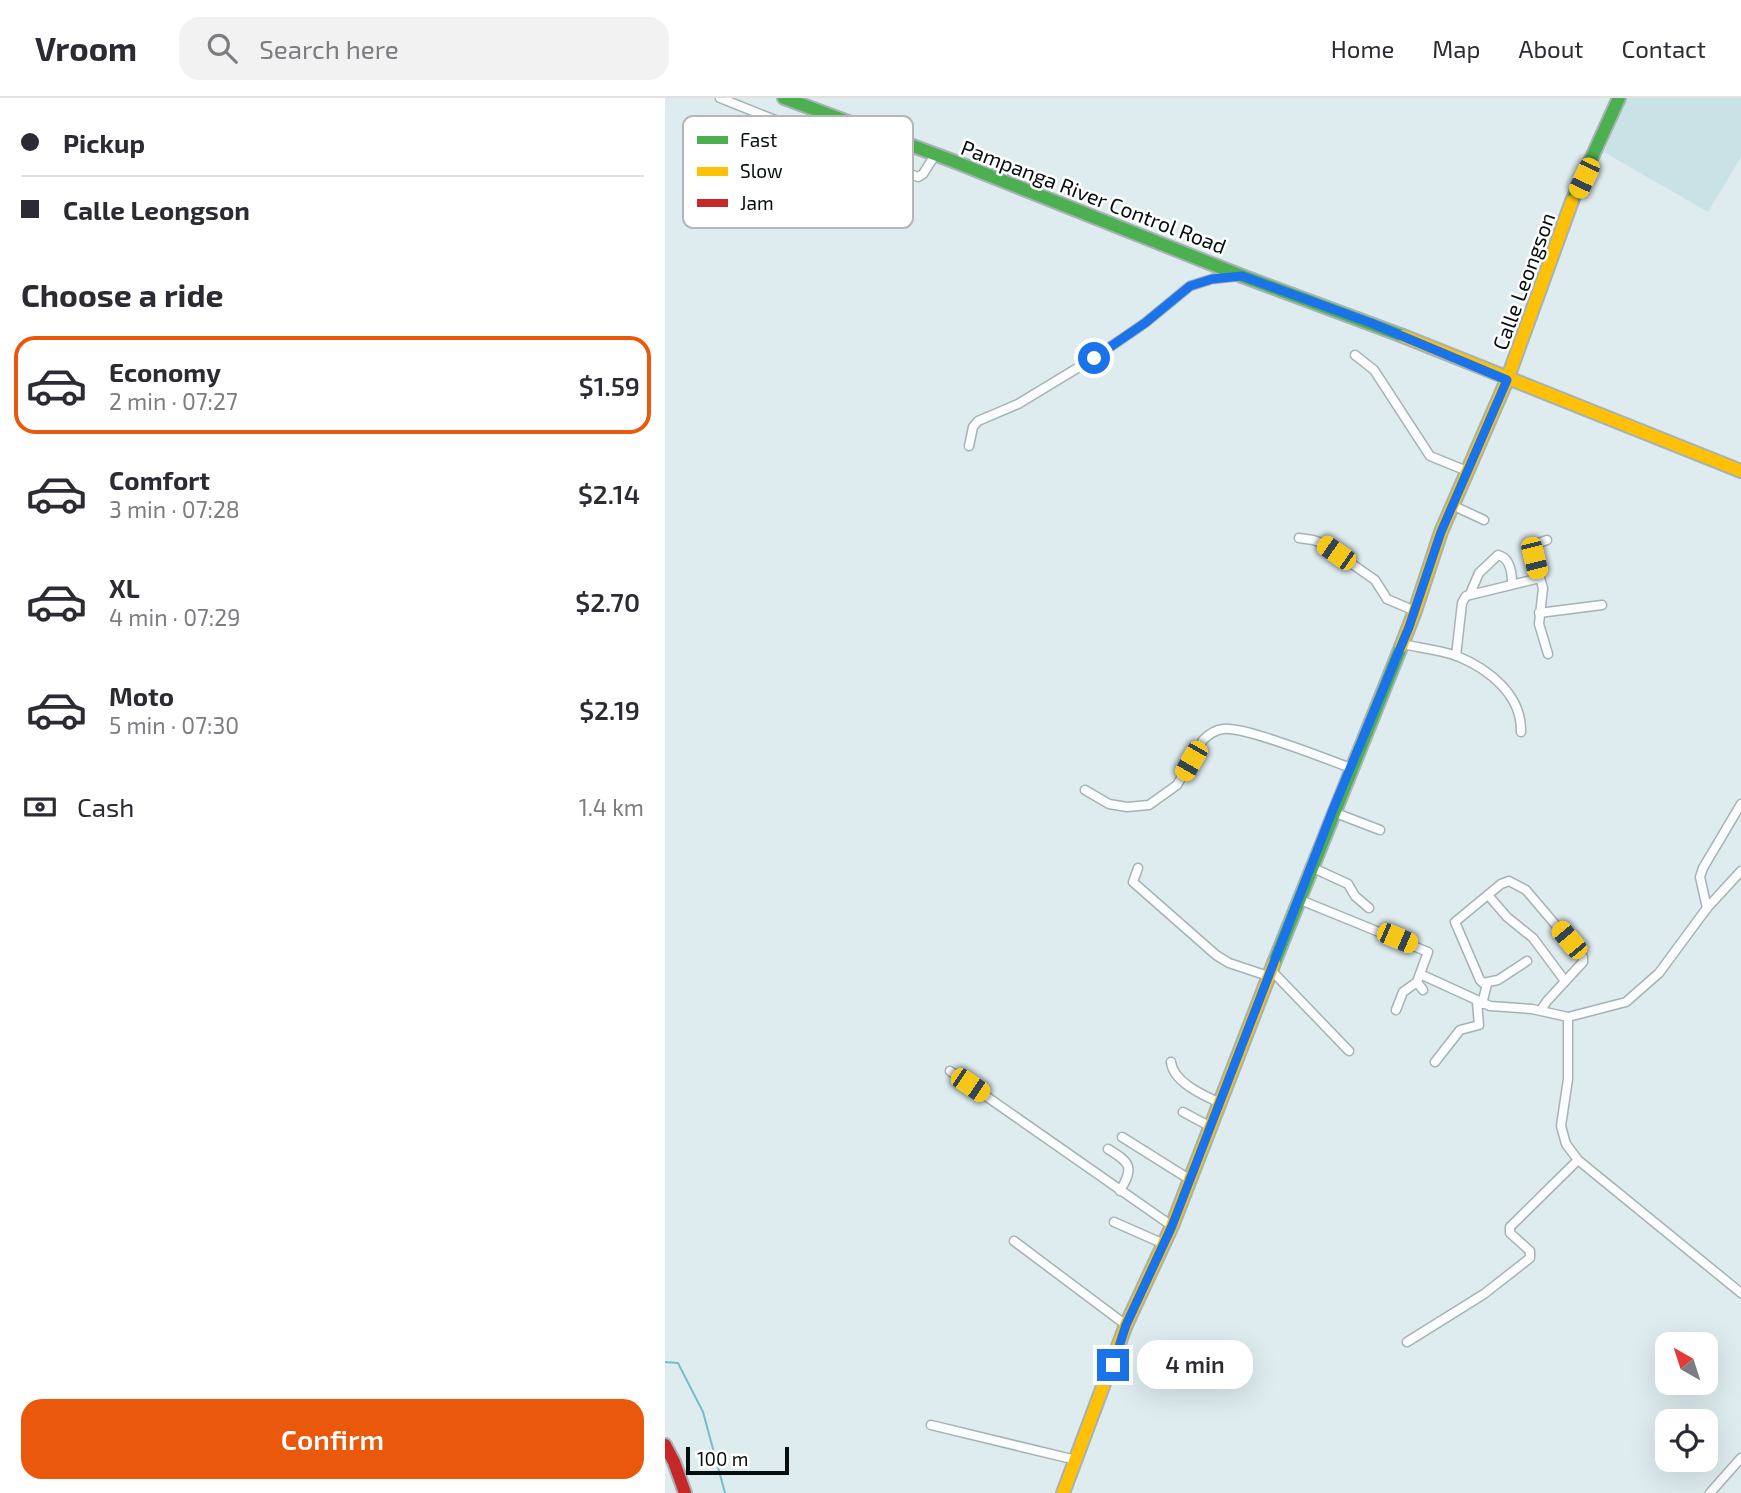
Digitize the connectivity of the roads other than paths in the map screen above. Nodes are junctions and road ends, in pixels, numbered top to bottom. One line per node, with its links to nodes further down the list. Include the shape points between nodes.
1 (720, 98): 4 (street)
2 (784, 98): 5 (main road, Pampanga River Control Road)
3 (1619, 98): 11 (main road, Calle Leongson, via 1573,202)
4 (765, 116)
5 (832, 116)
6 (913, 147): 7 (main road, Pampanga River Control Road)
7 (935, 155): 8 (street, via 923,174); 9 (main road, Pampanga River Control Road)
8 (913, 175)
9 (1242, 276): 11 (main road, Pampanga River Control Road); 12 (street, via 1190,286 1094,358 1018,404 978,421)
10 (1355, 355): 13 (street, via 1374,370 1430,456)
11 (1507, 380): 13 (main road, Calle Leongson); 14 (main road, Pampanga River Control Road)
12 (969, 446)
13 (1467, 471): 15 (main road, Calle Leongson)
14 (1741, 471)
15 (1454, 506): 16 (street); 23 (main road, Calle Leongson)
16 (1484, 520)
17 (1299, 538): 23 (street, via 1322,543 1375,580 1387,599)
18 (1547, 540): 19 (street, via 1532,550)
19 (1539, 578): 20 (street); 24 (street, via 1543,588)
20 (1512, 583): 21 (street); 21 (street, via 1509,563 1498,555 1479,573)
21 (1470, 594): 27 (street, via 1462,603)
22 (1602, 605): 24 (street)
23 (1415, 611): 25 (main road, Calle Leongson)
24 (1539, 613): 26 (street)
25 (1402, 644): 27 (street); 29 (main road, Calle Leongson)
26 (1548, 654)
27 (1456, 656): 28 (street, via 1482,669 1507,691 1518,708)
28 (1521, 732)
29 (1351, 768): 30 (street, via 1226,729 1203,740 1177,785 1149,805 1109,804); 32 (main road, Calle Leongson)
30 (1084, 790)
31 (1741, 804): 40 (street, via 1703,867 1700,877)
32 (1332, 812): 33 (street); 34 (main road, Calle Leongson)
33 (1380, 830)
34 (1311, 867): 38 (main road, Calle Leongson); 39 (street, via 1346,883)
35 (1138, 868): 42 (street, via 1133,879 1136,887 1195,937 1229,963)
36 (1741, 871): 40 (street)
37 (1489, 895): 44 (street, via 1507,918 1533,939); 44 (street, via 1509,881 1526,890 1583,957); 45 (street, via 1455,922 1480,980)
38 (1298, 899): 42 (main road, Calle Leongson); 43 (street, via 1428,952)
39 (1369, 908)
40 (1707, 908): 50 (street, via 1659,972 1626,1002)
41 (1527, 961): 45 (street)
42 (1269, 973): 51 (street); 55 (main road, Calle Leongson)
43 (1419, 978): 46 (street); 47 (street); 48 (street, via 1403,992)
44 (1565, 981): 49 (street)
45 (1487, 984): 47 (street)
46 (1423, 990)
47 (1480, 1002): 49 (street); 53 (street, via 1479,1024 1461,1030)
48 (1396, 1010)
49 (1541, 1010): 50 (street)
50 (1568, 1017): 60 (street, via 1568,1079 1561,1126 1566,1144)
51 (1349, 1051)
52 (1171, 1062): 55 (street, via 1185,1082)
53 (1435, 1062)
54 (950, 1071): 62 (street)
55 (1220, 1103): 57 (main road, Calle Leongson)
56 (1182, 1112): 57 (street)
57 (1211, 1127): 61 (main road, Calle Leongson)
58 (1122, 1137): 61 (street)
59 (1108, 1149): 62 (street, via 1129,1168)
60 (1578, 1160): 67 (street); 69 (street, via 1510,1227 1530,1258 1484,1294)
61 (1189, 1180): 64 (main road, Calle Leongson)
62 (1120, 1191): 64 (street)
63 (1114, 1222): 66 (street)
64 (1172, 1226): 66 (main road, Calle Leongson)
65 (1014, 1241): 68 (street)
66 (1164, 1244): 68 (main road, Calle Leongson)
67 (1741, 1293)
68 (1126, 1325): 73 (main road, Calle Leongson)
69 (1407, 1342)
70 (931, 1425): 73 (street)
71 (665, 1445): 74 (main road)
72 (1741, 1458): 76 (street)
73 (1076, 1460): 75 (main road, Calle Leongson)
74 (685, 1493)
75 (1063, 1493)
76 (1710, 1493)

